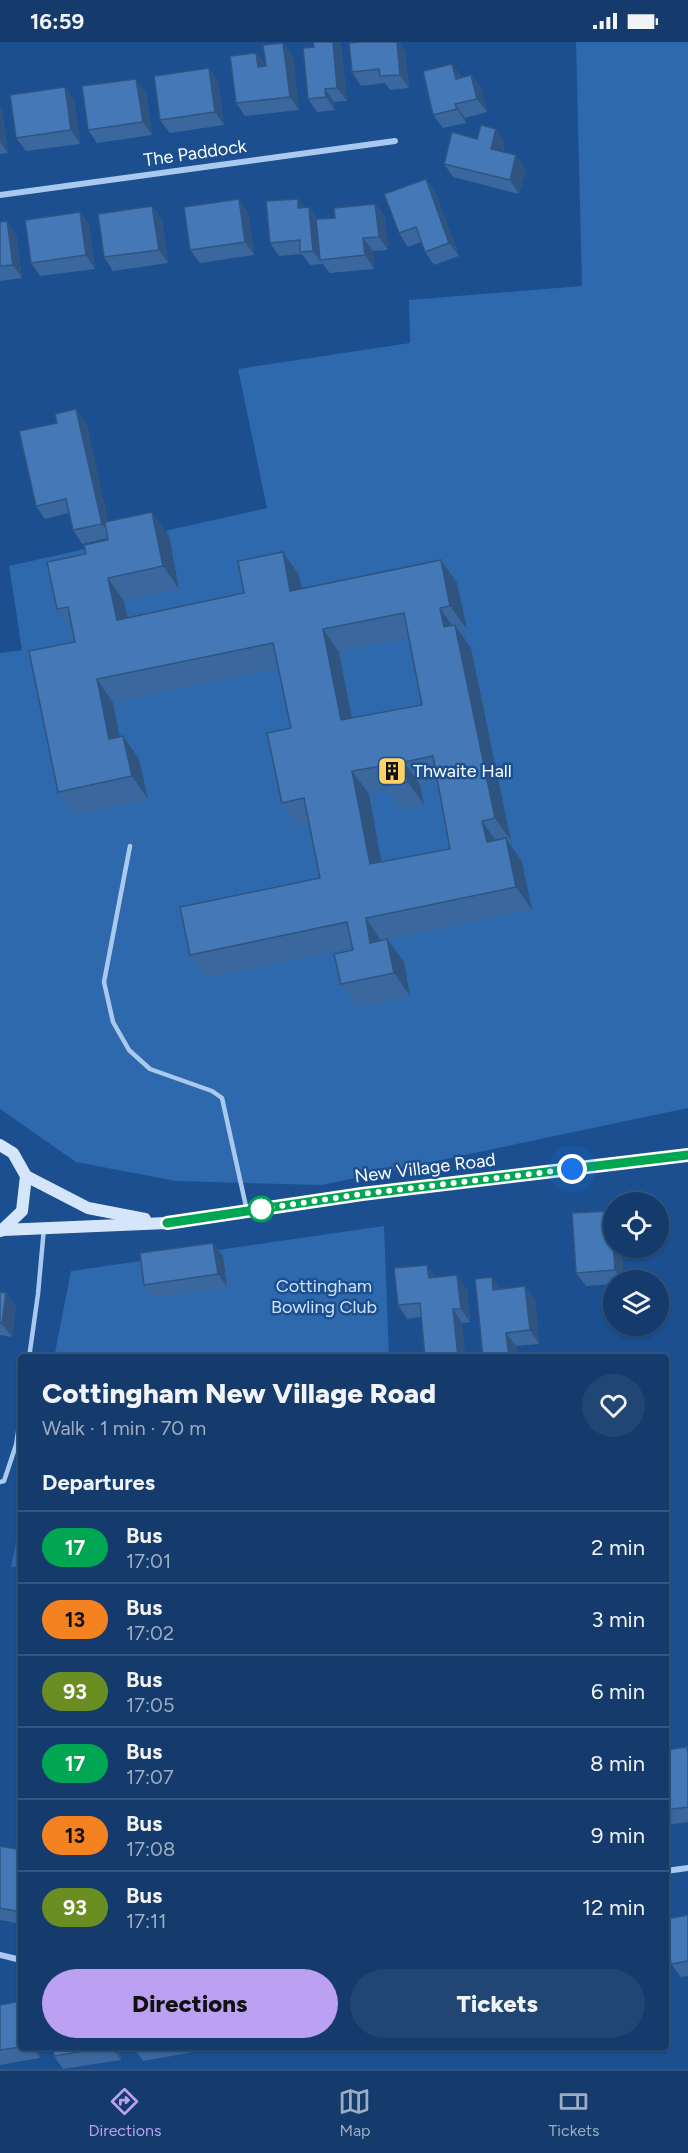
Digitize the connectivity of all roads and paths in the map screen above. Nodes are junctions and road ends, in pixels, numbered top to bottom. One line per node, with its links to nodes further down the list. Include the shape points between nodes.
1 (395, 141): 2 (street, The Paddock)
2 (0, 195)
3 (130, 846): 7 (lane, via 104,982 113,1022 129,1050 150,1069 222,1098)
4 (0, 1145): 6 (street, via 13,1153)
5 (688, 1155): 7 (street, New Village Road)
6 (26, 1176): 8 (street, via 88,1208); 10 (street, via 22,1211)
7 (247, 1211): 8 (street, New Village Road)
8 (167, 1223): 9 (street)
9 (44, 1228): 10 (street); 11 (lane)
10 (2, 1231)
11 (29, 1354)
12 (18, 1432): 13 (lane, via 4,1481)
13 (0, 1482)
14 (688, 1868): 15 (street)
15 (669, 1871)
16 (0, 1955): 17 (street)
17 (18, 1959)

